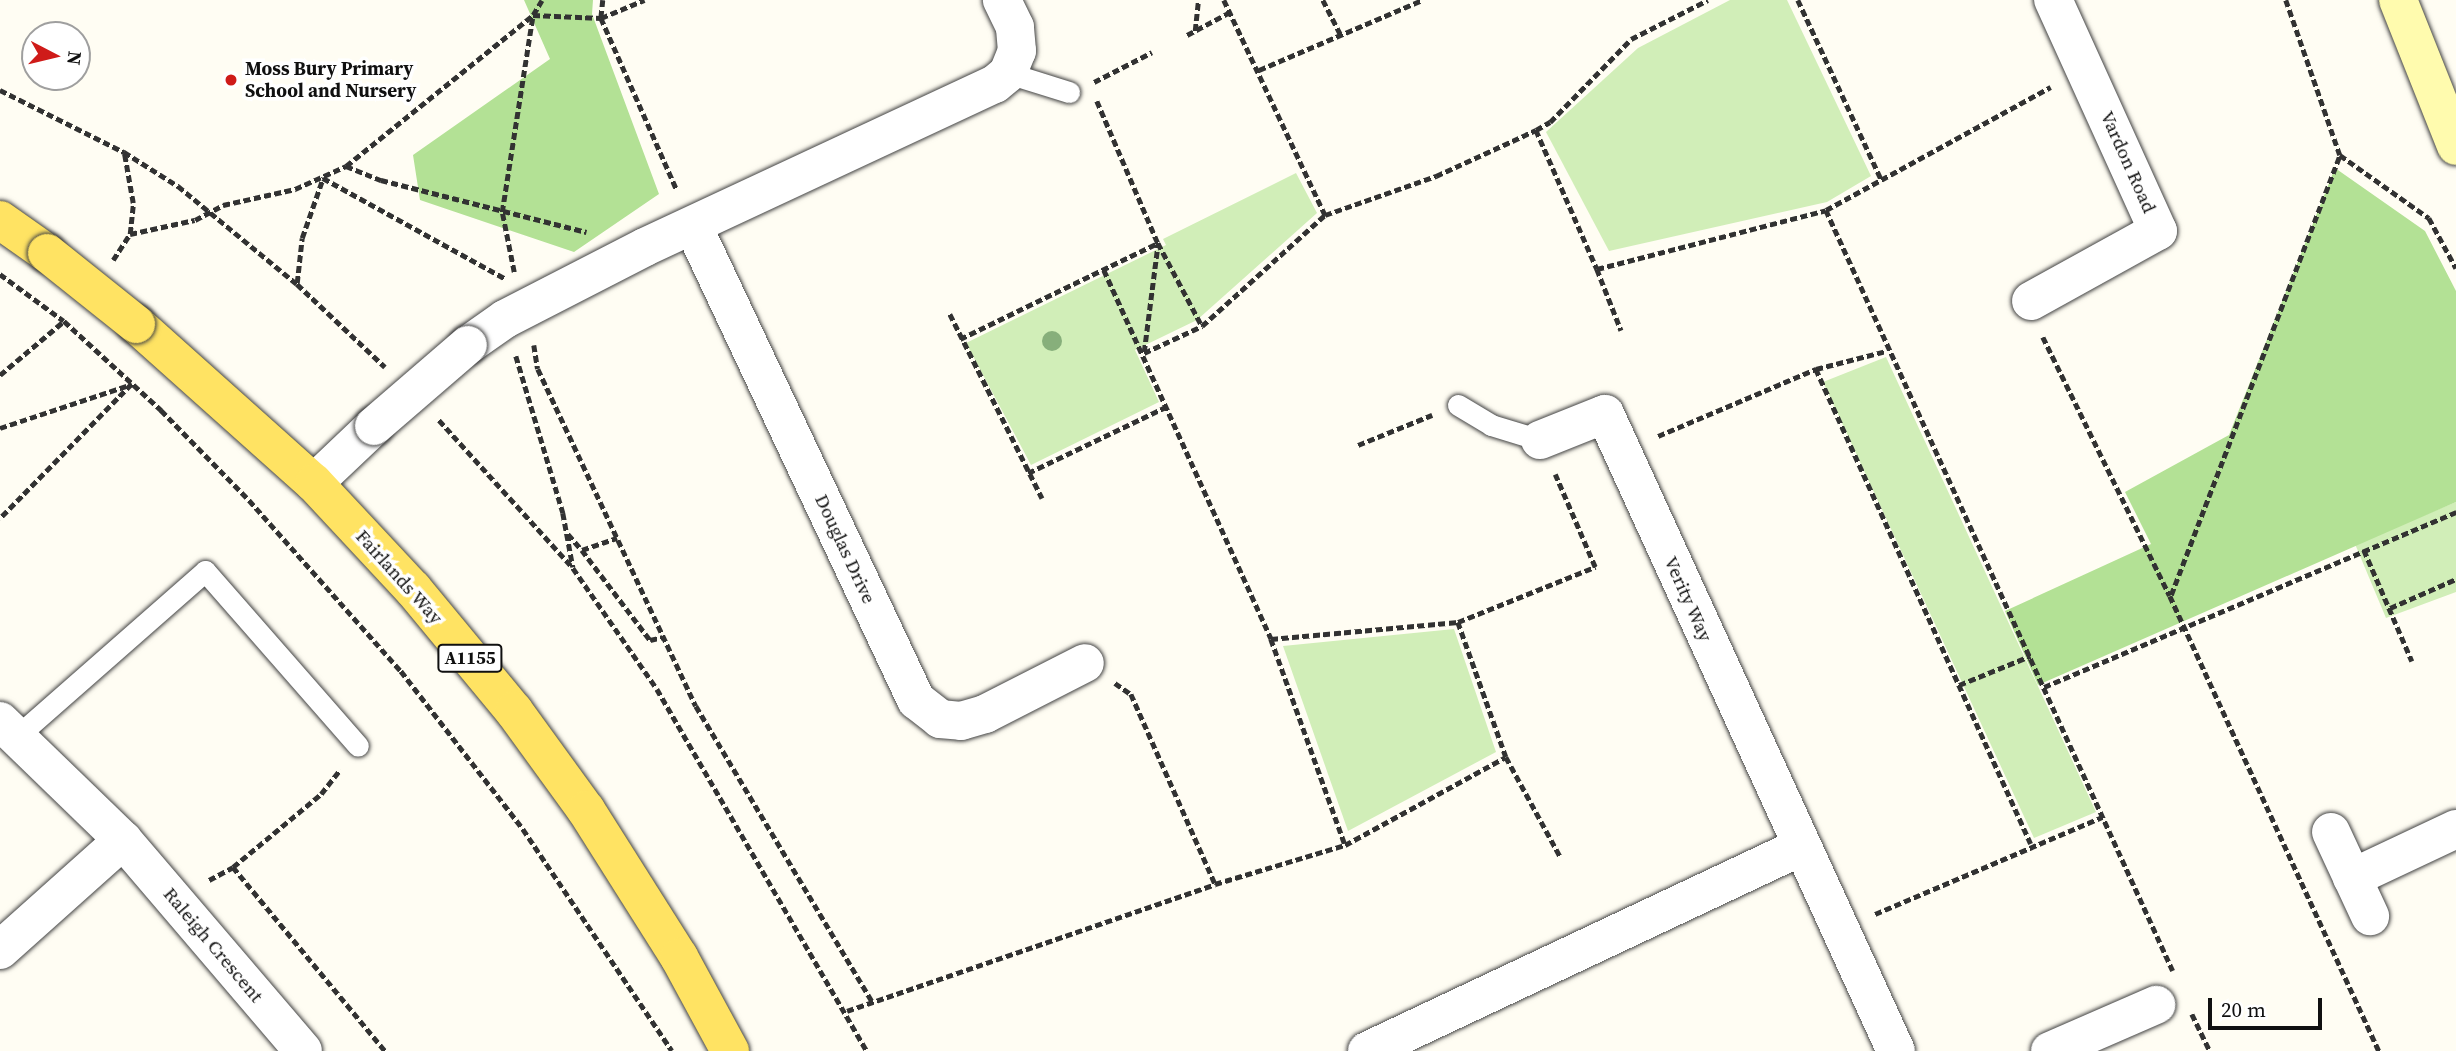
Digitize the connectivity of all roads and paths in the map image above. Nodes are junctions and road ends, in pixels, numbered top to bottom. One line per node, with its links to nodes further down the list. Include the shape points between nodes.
1 (542, 0): 15 (path)
2 (603, 0): 16 (path)
3 (644, 0): 16 (path)
4 (1002, 0): 23 (street, via 1018,40)
5 (1198, 0): 17 (path)
6 (1224, 0): 14 (path)
7 (1323, 0): 18 (path)
8 (1422, 0): 18 (path)
9 (1708, 0): 26 (path, via 1631,39 1550,122)
10 (1798, 0): 32 (path)
11 (2053, 0): 21 (street, Vardon Road)
12 (2286, 0): 29 (path)
13 (2398, 0): 27 (street)
14 (1230, 12): 17 (path); 22 (path)
15 (533, 15): 16 (path); 30 (path); 34 (path)
16 (601, 18): 38 (path)
17 (1194, 32): 19 (path)
18 (1340, 34): 22 (path)
19 (1187, 35)
20 (1152, 52): 40 (path, via 1089,84)
21 (2085, 68): 32 (path); 48 (street, Vardon Road, via 2158,231)
22 (1259, 69): 36 (path)
23 (1008, 73): 25 (lane); 38 (street, via 995,84)
24 (0, 90): 28 (path)
25 (1069, 92)
26 (1536, 130): 36 (path, via 1436,176); 43 (path)
27 (2456, 146)
28 (124, 152): 35 (path, via 178,186); 39 (path, via 133,204)
29 (2340, 155): 42 (path, via 2429,218); 80 (path)
30 (346, 166): 31 (path); 34 (path)
31 (323, 178): 34 (path, via 516,284); 35 (path, via 269,197 223,205); 47 (path, via 302,238)
32 (1881, 179): 33 (path)
33 (1826, 210): 43 (path); 56 (path)
34 (502, 212): 41 (path)
35 (209, 214): 39 (path); 47 (path)
36 (1325, 215): 53 (path)
37 (0, 220): 70 (main road, Fairlands Way / A1155, bridge, via 136,324)
38 (693, 226): 41 (street); 88 (street, Douglas Drive, via 916,700 940,719 961,720 985,714)
39 (130, 234): 44 (path)
40 (1158, 243): 45 (path); 53 (path); 57 (path)
41 (645, 247): 49 (street)
42 (2456, 268)
43 (1597, 269): 54 (path)
44 (104, 270)
45 (1104, 270): 55 (path); 57 (path)
46 (0, 274): 52 (path)
47 (297, 284): 60 (path)
48 (2031, 301): 80 (path, via 2050,360)
49 (516, 312): 70 (street, bridge, via 468,345); 74 (path); 75 (path)
50 (69, 313): 52 (path)
51 (950, 314): 55 (path)
52 (64, 321): 59 (path); 61 (path)
53 (1202, 326): 57 (path)
54 (1621, 330)
55 (960, 339): 69 (path)
56 (1886, 351): 58 (path); 86 (path)
57 (1144, 353): 63 (path)
58 (1816, 369): 68 (path); 89 (path)
59 (0, 376)
60 (396, 377)
61 (132, 384): 65 (path); 73 (path); 114 (path, via 249,500 401,671 523,829)
62 (1458, 405): 66 (lane, via 1491,425); 67 (path)
63 (1168, 406): 69 (path); 85 (path)
64 (435, 416): 78 (path)
65 (0, 428)
66 (1540, 440): 68 (street, Verity Way, via 1605,414); 82 (path, via 1595,567)
67 (1358, 445)
68 (1622, 451): 100 (street, Verity Way)
69 (1028, 473): 71 (path)
70 (314, 483): 115 (main road, Fairlands Way / A1155, via 413,589 514,710 586,810 672,946)
71 (1042, 498)
72 (2456, 512): 77 (path)
73 (0, 519)
74 (567, 532): 76 (path); 78 (path)
75 (617, 538): 76 (path); 84 (path)
76 (582, 550): 84 (path, via 650,640)
77 (2364, 550): 81 (path); 83 (path)
78 (573, 568): 111 (path, via 657,689)
79 (2456, 579): 81 (path)
80 (2170, 596): 83 (path)
81 (2390, 608): 87 (path)
82 (1458, 622): 85 (path); 93 (path)
83 (2182, 627): 90 (path); 121 (path)
84 (663, 637): 110 (path, via 696,706)
85 (1271, 639): 99 (path)
86 (2030, 656): 89 (path); 90 (path)
87 (2412, 661)
88 (1085, 663): 104 (path, via 1131,694)
89 (1959, 685): 98 (path)
90 (2044, 687): 94 (path)
91 (7, 730): 92 (lane, via 205,571); 97 (street, Raleigh Crescent)
92 (358, 746): 102 (path, via 321,794)
93 (1506, 757): 99 (path); 101 (path)
94 (2102, 817): 98 (path); 109 (path)
95 (2456, 829): 103 (street)
96 (2331, 832): 103 (street)
97 (123, 840): 105 (street, Raleigh Crescent); 108 (street)
98 (2031, 844): 107 (path)
99 (1345, 845): 104 (path)
100 (1800, 847): 107 (street, Verity Way); 117 (street)
101 (1561, 858)
102 (233, 867): 105 (path); 113 (path)
103 (2352, 878): 106 (street)
104 (1215, 884): 110 (path)
105 (174, 899): 112 (street, Raleigh Crescent)
106 (2370, 916)
107 (1842, 929): 118 (street, Verity Way)
108 (0, 950)
109 (2173, 995): 119 (street); 120 (path)
110 (873, 1003): 111 (path)
111 (847, 1012): 116 (path)
112 (303, 1051)
113 (385, 1051)
114 (672, 1051)
115 (730, 1051)
116 (867, 1051)
117 (1367, 1051)
118 (1896, 1051)
119 (2050, 1051)
120 (2210, 1051)
121 (2379, 1051)

